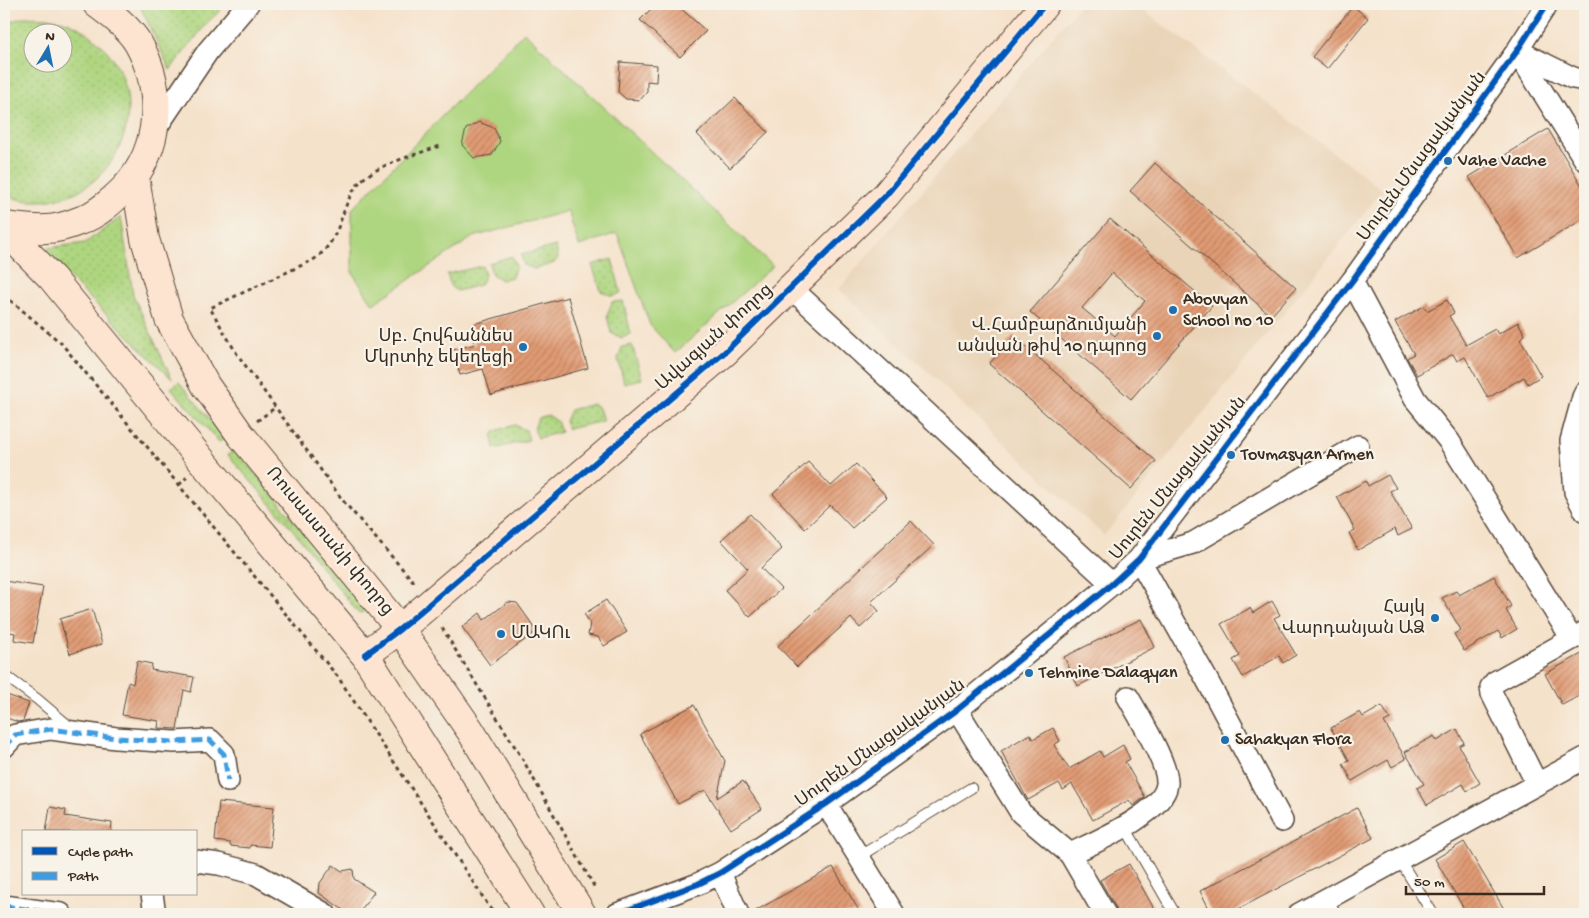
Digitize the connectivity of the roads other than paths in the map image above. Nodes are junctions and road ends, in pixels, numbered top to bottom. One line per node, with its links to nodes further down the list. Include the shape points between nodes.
1 (97, 4): 7 (main road, via 117,18 137,42 150,70 156,100)
2 (248, 4): 7 (street, via 208,51)
3 (1045, 4): 12 (main road, Ավագյան փողոց, via 886,195)
4 (1547, 4): 5 (street, Սուրեն Մնացականյան)
5 (1518, 51): 6 (street, via 1573,78); 8 (street); 11 (street, Սուրեն Մնացականյան)
6 (1585, 80)
7 (154, 131): 9 (main road, via 147,155)
8 (1585, 160)
9 (135, 177): 10 (main road, via 111,203 80,221 46,230); 18 (main road, Ռուսաստանի փողոց, via 145,238 169,319 206,386 240,434)
10 (4, 227): 20 (main road, via 52,278)
11 (1352, 281): 16 (street, Սուրեն Մնացականյան); 19 (street, via 1415,399 1449,441)
12 (791, 288): 17 (street); 18 (main road, Ավագյան փողոց, via 726,351)
13 (1585, 393): 15 (street, via 1571,441 1576,492)
14 (1358, 446): 16 (street, via 1193,543)
15 (1585, 511)
16 (1139, 559): 17 (street, Սուրեն Մնացականյան); 31 (street)
17 (1112, 584): 23 (street, Սուրեն Մնացականյան)
18 (400, 629): 20 (main road, Ավագյան փողոց); 45 (main road, Ռուսաստանի փողոց, via 470,730)
19 (1578, 636): 28 (street, via 1491,687)
20 (366, 654): 44 (main road)
21 (4, 675): 24 (lane)
22 (1128, 697): 32 (street, via 1165,769 1167,784 1161,800)
23 (957, 710): 30 (street, Սուրեն Մնացականյան); 33 (street, via 1021,813)
24 (77, 733): 25 (street, via 52,729 15,735); 27 (street, via 174,742 210,740 224,754)
25 (4, 747)
26 (1585, 758): 28 (street)
27 (228, 781)
28 (1538, 784): 35 (street)
29 (971, 788): 34 (lane)
30 (826, 804): 34 (street); 37 (street, Սուրեն Մնացականյան)
31 (1282, 820)
32 (1125, 827): 33 (street); 50 (lane)
33 (1070, 854): 49 (street)
34 (858, 857): 48 (street)
35 (1399, 860): 40 (street); 52 (lane)
36 (198, 861): 43 (street, via 256,874)
37 (720, 873): 46 (street, Սուրեն Մնացականյան); 47 (street)
38 (152, 896): 42 (street)
39 (4, 906): 41 (street)
40 (1332, 907): 51 (street)
41 (61, 914)
42 (154, 914)
43 (325, 914)
44 (530, 914)
45 (582, 914)
46 (617, 914)
47 (738, 914)
48 (894, 914)
49 (1104, 914)
50 (1175, 914)
51 (1299, 914)
52 (1433, 914)

